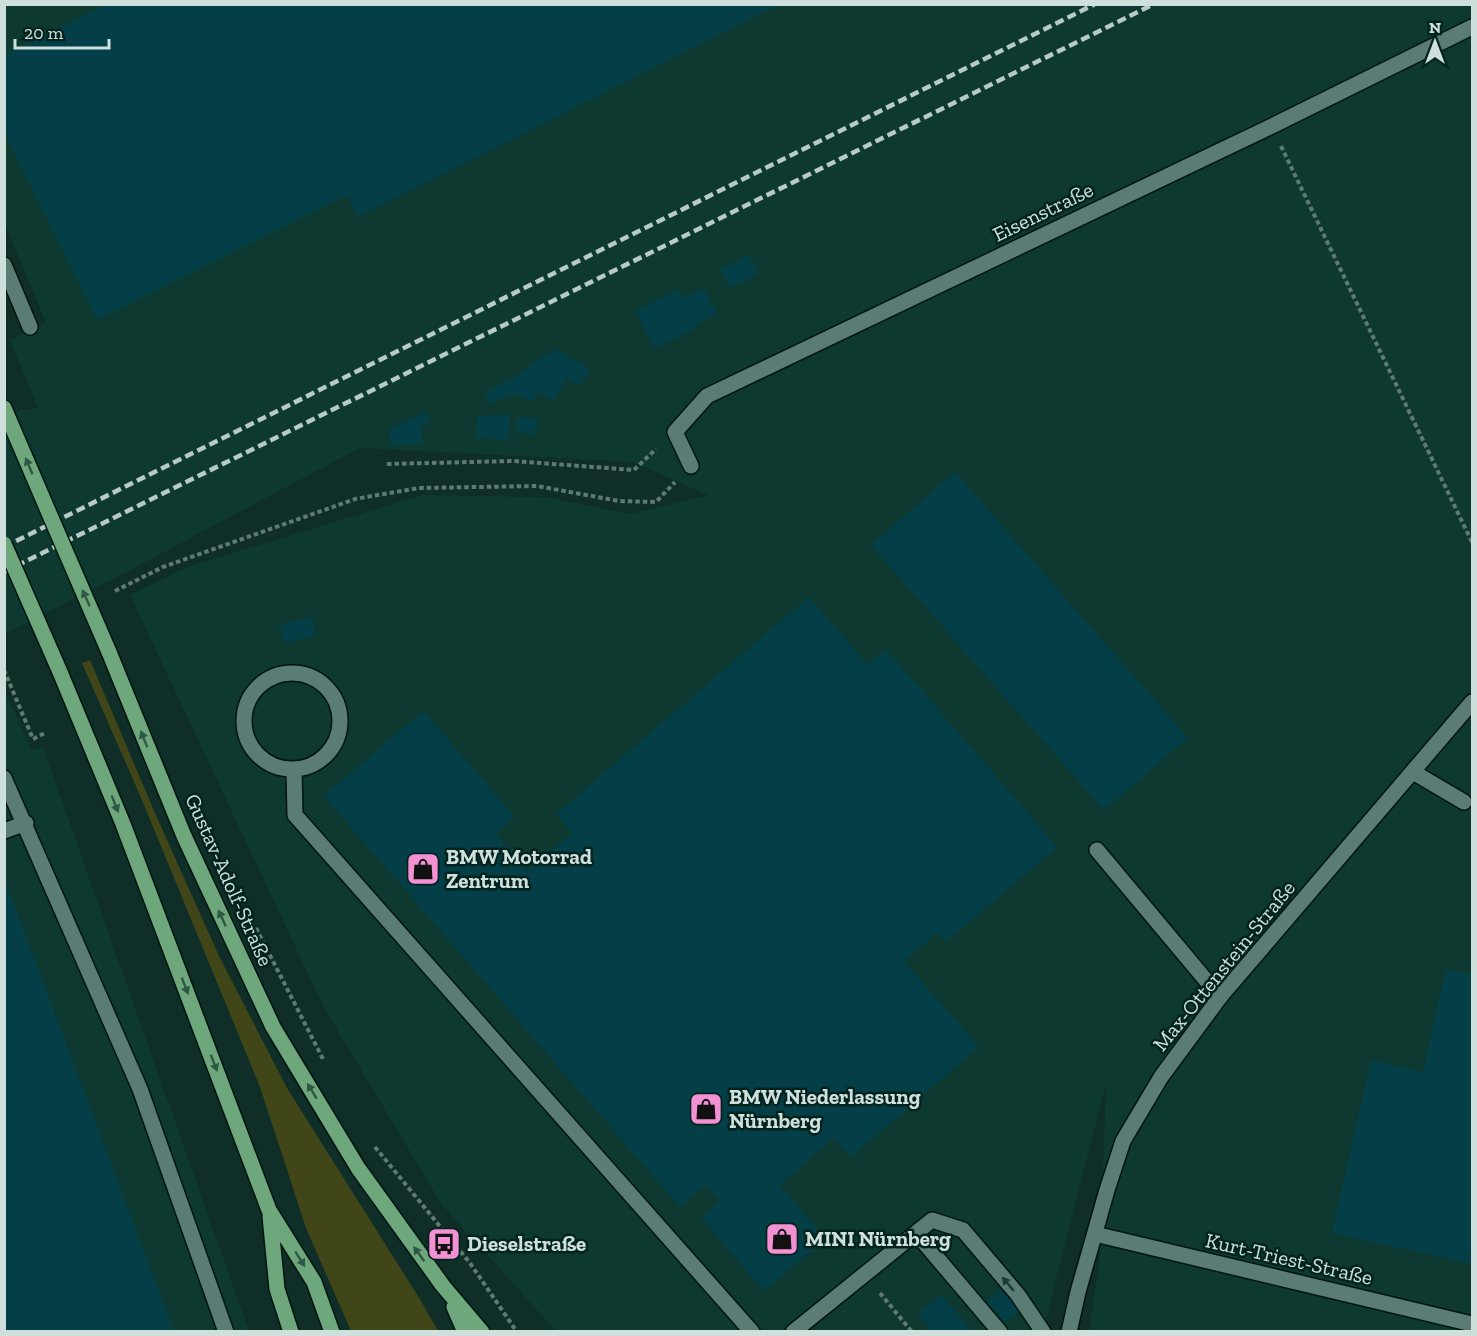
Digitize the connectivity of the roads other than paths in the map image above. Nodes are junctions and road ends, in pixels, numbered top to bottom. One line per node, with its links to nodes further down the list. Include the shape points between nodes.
1 (1473, 27): 5 (street, Eisenstraße, via 707,396 675,432)
2 (4, 265): 3 (street)
3 (30, 327)
4 (4, 408): 19 (main road, Gustav-Adolf-Straße, one-way to 4, bridge, via 358,1168 273,1027 184,836)
5 (691, 466)
6 (4, 544): 16 (main road, one-way to 16, bridge, via 123,825)
7 (1473, 702): 9 (street, Max-Ottenstein-Straße)
8 (294, 770): 8 (street, via 277,768 262,760 244,733 247,701 269,678 285,673 302,673 317,679 337,702 340,718 333,747 322,759); 26 (street, via 295,815)
9 (1413, 772): 11 (street); 15 (street, Max-Ottenstein-Straße)
10 (4, 778): 12 (street)
11 (1464, 802)
12 (26, 824): 13 (street); 21 (street, via 140,1089)
13 (4, 831)
14 (1097, 850): 15 (street)
15 (1220, 997): 18 (street, Max-Ottenstein-Straße, via 1161,1077 1123,1141)
16 (269, 1210): 22 (main road, via 277,1289); 23 (main road, one-way to 23, via 314,1282)
17 (916, 1233): 27 (street); 28 (street); 29 (street, one-way to 17, via 1018,1295 963,1230 932,1220)
18 (1095, 1234): 20 (street, Kurt-Triest-Straße); 30 (street, Max-Ottenstein-Straße)
19 (443, 1286): 24 (main road); 25 (main road, Gustav-Adolf-Straße)
20 (1473, 1324)
21 (226, 1332)
22 (291, 1332)
23 (332, 1332)
24 (465, 1332)
25 (482, 1332)
26 (752, 1332)
27 (793, 1332)
28 (1000, 1332)
29 (1043, 1332)
30 (1070, 1332)

